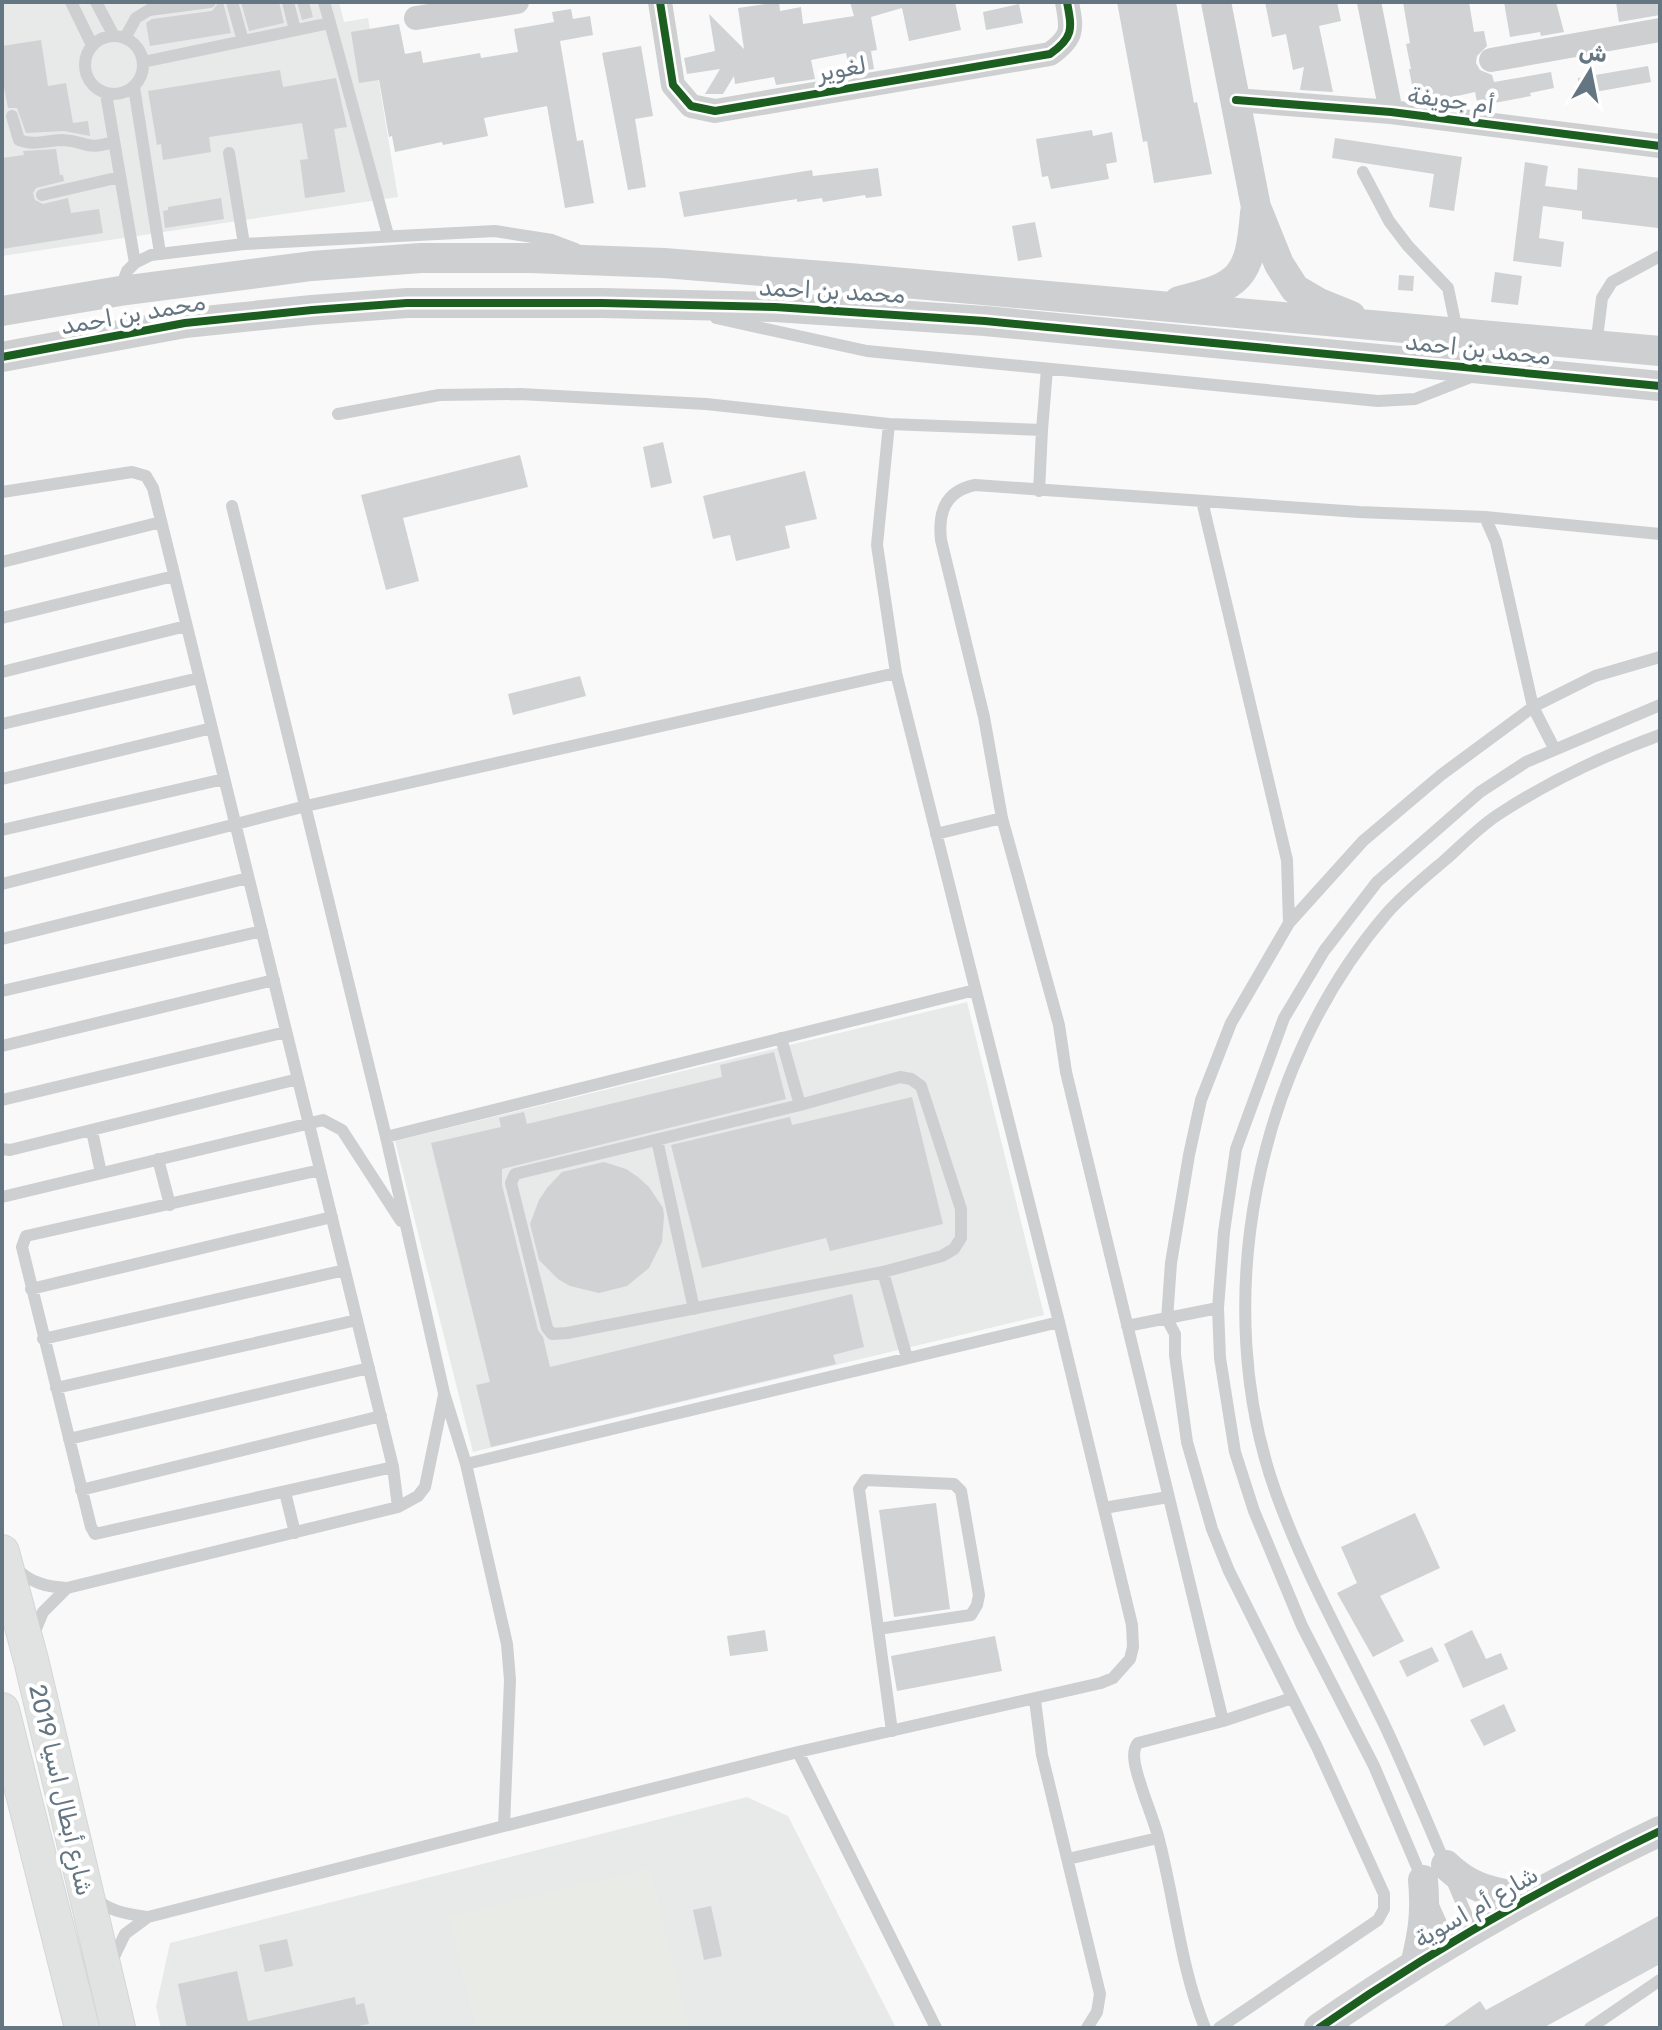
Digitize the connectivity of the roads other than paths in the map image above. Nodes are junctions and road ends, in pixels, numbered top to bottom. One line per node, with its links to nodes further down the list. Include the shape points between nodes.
1 (71, 2): 18 (lane)
2 (96, 2): 16 (lane)
3 (210, 2): 16 (lane, via 149,10)
4 (232, 2): 17 (lane)
5 (288, 2): 14 (lane)
6 (324, 2): 13 (lane)
7 (517, 2): 12 (street)
8 (660, 2): 9 (street, لغوير, via 673,85 691,106 715,111 1050,54 1065,43 1071,28)
9 (1067, 2)
10 (1216, 2): 23 (street)
11 (1369, 2): 24 (street)
12 (416, 18)
13 (330, 23): 14 (lane); 33 (lane)
14 (295, 30): 17 (lane)
15 (1660, 30): 19 (street)
16 (119, 37): 18 (lane); 20 (lane, via 140,52)
17 (243, 41): 20 (lane)
18 (92, 45): 22 (lane, via 84,67 87,79)
19 (1491, 60)
20 (143, 62): 21 (lane)
21 (134, 87): 22 (lane); 35 (lane)
22 (106, 94): 26 (lane)
23 (1236, 100): 24 (street, أم جويفة); 32 (street)
24 (1391, 112): 27 (street, أم جويفة)
25 (12, 116): 26 (lane, via 19,140 29,144 65,140 98,147)
26 (113, 142): 30 (lane)
27 (1660, 146)
28 (229, 153): 34 (lane)
29 (1363, 172): 44 (lane, via 1389,221 1448,288)
30 (120, 177): 31 (lane); 38 (lane)
31 (42, 195)
32 (1256, 207): 41 (street, via 1252,252 1239,275 1218,292); 43 (street, via 1295,289)
33 (388, 235): 34 (lane); 37 (lane, via 524,234)
34 (244, 244): 35 (lane)
35 (160, 253): 38 (lane)
36 (1660, 256): 45 (lane, via 1612,282 1602,298)
37 (604, 262): 39 (street, محمد بن احمد, via 421,258); 41 (street, محمد بن احمد, via 849,278)
38 (135, 263): 39 (lane)
39 (120, 291): 42 (street, محمد بن احمد)
40 (667, 305): 47 (street, محمد بن احمد, via 407,303 312,310 185,323); 48 (lane, via 852,349); 49 (street, محمد بن احمد, via 985,321)
41 (1153, 307): 43 (street, محمد بن احمد)
42 (2, 311)
43 (1380, 328): 44 (street, محمد بن احمد)
44 (1458, 334): 45 (street, محمد بن احمد)
45 (1596, 346): 46 (street, محمد بن احمد)
46 (1660, 351)
47 (2, 357)
48 (1047, 369): 49 (lane, via 1378,401 1415,399); 53 (lane)
49 (1490, 370): 50 (street, محمد بن احمد)
50 (1660, 386)
51 (338, 414): 52 (lane, via 439,395 520,394 706,404)
52 (889, 424): 53 (lane); 67 (lane, via 877,545)
53 (1042, 430): 54 (lane)
54 (1039, 491): 56 (lane); 78 (lane, via 975,485 946,501 941,514 941,540 984,717)
55 (2, 492): 59 (lane, via 139,473 150,481)
56 (1202, 501): 58 (lane); 84 (lane, via 1287,860)
57 (232, 506): 77 (lane)
58 (1485, 517): 60 (lane); 70 (lane, via 1496,542)
59 (161, 522): 61 (lane); 62 (lane)
60 (1660, 534)
61 (2, 562)
62 (174, 576): 63 (lane); 64 (lane)
63 (2, 618)
64 (186, 626): 66 (lane); 68 (lane)
65 (1660, 657): 70 (lane, via 1595,676)
66 (2, 672)
67 (896, 673): 77 (lane); 81 (lane)
68 (199, 678): 71 (lane); 72 (lane)
69 (1660, 705): 74 (lane)
70 (1533, 707): 74 (lane); 84 (lane, via 1363,841)
71 (2, 724)
72 (212, 728): 75 (lane); 76 (lane)
73 (1660, 735): 146 (lane, via 1567,776 1498,815 1389,911 1360,947 1316,1021 1262,1156 1250,1233 1247,1356 1262,1442 1276,1492 1328,1614 1385,1726)
74 (1554, 748): 111 (lane, via 1480,792 1377,882 1304,982 1284,1018 1236,1149)
75 (2, 779)
76 (224, 779): 79 (lane); 80 (lane)
77 (306, 806): 79 (lane); 98 (lane)
78 (1002, 818): 81 (lane); 116 (lane, via 1059,1025)
79 (236, 825): 82 (lane); 83 (lane)
80 (2, 830)
81 (936, 834): 88 (lane)
82 (248, 878): 85 (lane); 86 (lane)
83 (2, 884)
84 (1289, 923): 113 (lane, via 1231,1023 1201,1100 1173,1250)
85 (262, 931): 87 (lane); 89 (lane)
86 (2, 939)
87 (274, 980): 90 (lane); 92 (lane)
88 (975, 990): 91 (lane); 115 (lane)
89 (2, 991)
90 (286, 1032): 93 (lane); 94 (lane)
91 (781, 1038): 95 (lane); 98 (lane)
92 (2, 1046)
93 (298, 1079): 96 (lane); 97 (lane)
94 (2, 1100)
95 (800, 1105): 99 (lane); 109 (lane, via 900,1077 921,1086 961,1209 961,1238 942,1256)
96 (309, 1123): 101 (lane); 102 (lane); 107 (lane, via 323,1120 342,1130)
97 (92, 1131): 100 (lane); 103 (lane)
98 (386, 1137): 107 (lane)
99 (657, 1140): 112 (lane); 112 (lane, via 515,1174 511,1183 552,1334)
100 (2, 1149)
101 (158, 1159): 103 (lane); 105 (lane)
102 (320, 1170): 105 (lane); 106 (lane)
103 (101, 1173): 104 (lane)
104 (2, 1197)
105 (170, 1205): 110 (lane, via 26,1236 22,1247)
106 (332, 1217): 108 (lane); 110 (lane)
107 (407, 1230): 121 (lane)
108 (345, 1270): 114 (lane); 117 (lane)
109 (883, 1272): 112 (lane); 118 (lane)
110 (31, 1289): 117 (lane)
111 (1218, 1308): 113 (lane); 146 (lane, via 1229,1422 1254,1511 1302,1626)
112 (694, 1309)
113 (1167, 1319): 116 (lane); 136 (lane, via 1175,1334 1187,1442 1212,1529)
114 (357, 1320): 119 (lane); 120 (lane)
115 (1059, 1322): 118 (lane); 130 (lane)
116 (1127, 1326): 128 (lane)
117 (43, 1339): 120 (lane)
118 (907, 1358): 124 (lane)
119 (369, 1368): 122 (lane); 123 (lane)
120 (56, 1388): 123 (lane)
121 (444, 1393): 124 (lane); 129 (lane, via 425,1487)
122 (381, 1416): 125 (lane); 126 (lane)
123 (69, 1439): 126 (lane)
124 (466, 1464): 142 (lane, via 509,1657)
125 (393, 1467): 127 (lane); 129 (lane)
126 (81, 1490): 127 (lane, via 92,1531 99,1535)
127 (285, 1492): 131 (lane)
128 (1168, 1497): 130 (lane); 139 (lane)
129 (398, 1507): 131 (lane)
130 (1104, 1508): 137 (lane, via 1132,1625 1130,1659 1113,1678)
131 (295, 1533): 133 (lane)
132 (2, 1551): 133 (lane, via 35,1582); 135 (main road, شارع أبطال اسيا 2019)
133 (67, 1588): 135 (lane, via 35,1627)
134 (878, 1629): 134 (lane, via 859,1489 865,1480 954,1484 961,1491 977,1605 971,1615); 140 (lane)
135 (31, 1660): 147 (main road, شارع أبطال اسيا 2019)
136 (1292, 1698): 139 (lane); 160 (lane, via 1384,1894 1384,1909 1378,1920)
137 (1035, 1700): 140 (lane); 145 (lane, via 1042,1755)
138 (2, 1710): 155 (main road, شارع أبطال اسيا 2019)
139 (1223, 1721): 144 (lane, via 1135,1746)
140 (892, 1731): 141 (lane)
141 (798, 1752): 142 (lane); 157 (lane)
142 (504, 1826): 149 (lane)
143 (1660, 1831): 148 (street, شارع أم اسوية)
144 (1158, 1838): 145 (lane); 159 (lane, via 1191,1993)
145 (1068, 1859): 158 (lane, via 1100,1994)
146 (1434, 1873): 148 (street); 150 (lane); 150 (lane); 151 (street)
147 (82, 1885): 149 (lane, via 104,1906); 153 (main road, شارع أبطال اسيا 2019)
148 (1528, 1899): 150 (street, شارع أم اسوية)
149 (148, 1917): 153 (lane, via 125,1934 112,1957)
150 (1461, 1936): 151 (street, شارع أم اسوية)
151 (1415, 1965): 154 (street, شارع أم اسوية)
152 (1660, 1980): 162 (lane)
153 (107, 1986): 156 (main road, شارع أبطال اسيا 2019)
154 (1346, 2019): 161 (street, شارع أم اسوية)
155 (82, 2028)
156 (118, 2028)
157 (936, 2028)
158 (1087, 2028)
159 (1205, 2028)
160 (1219, 2028)
161 (1319, 2028)
162 (1590, 2028)

